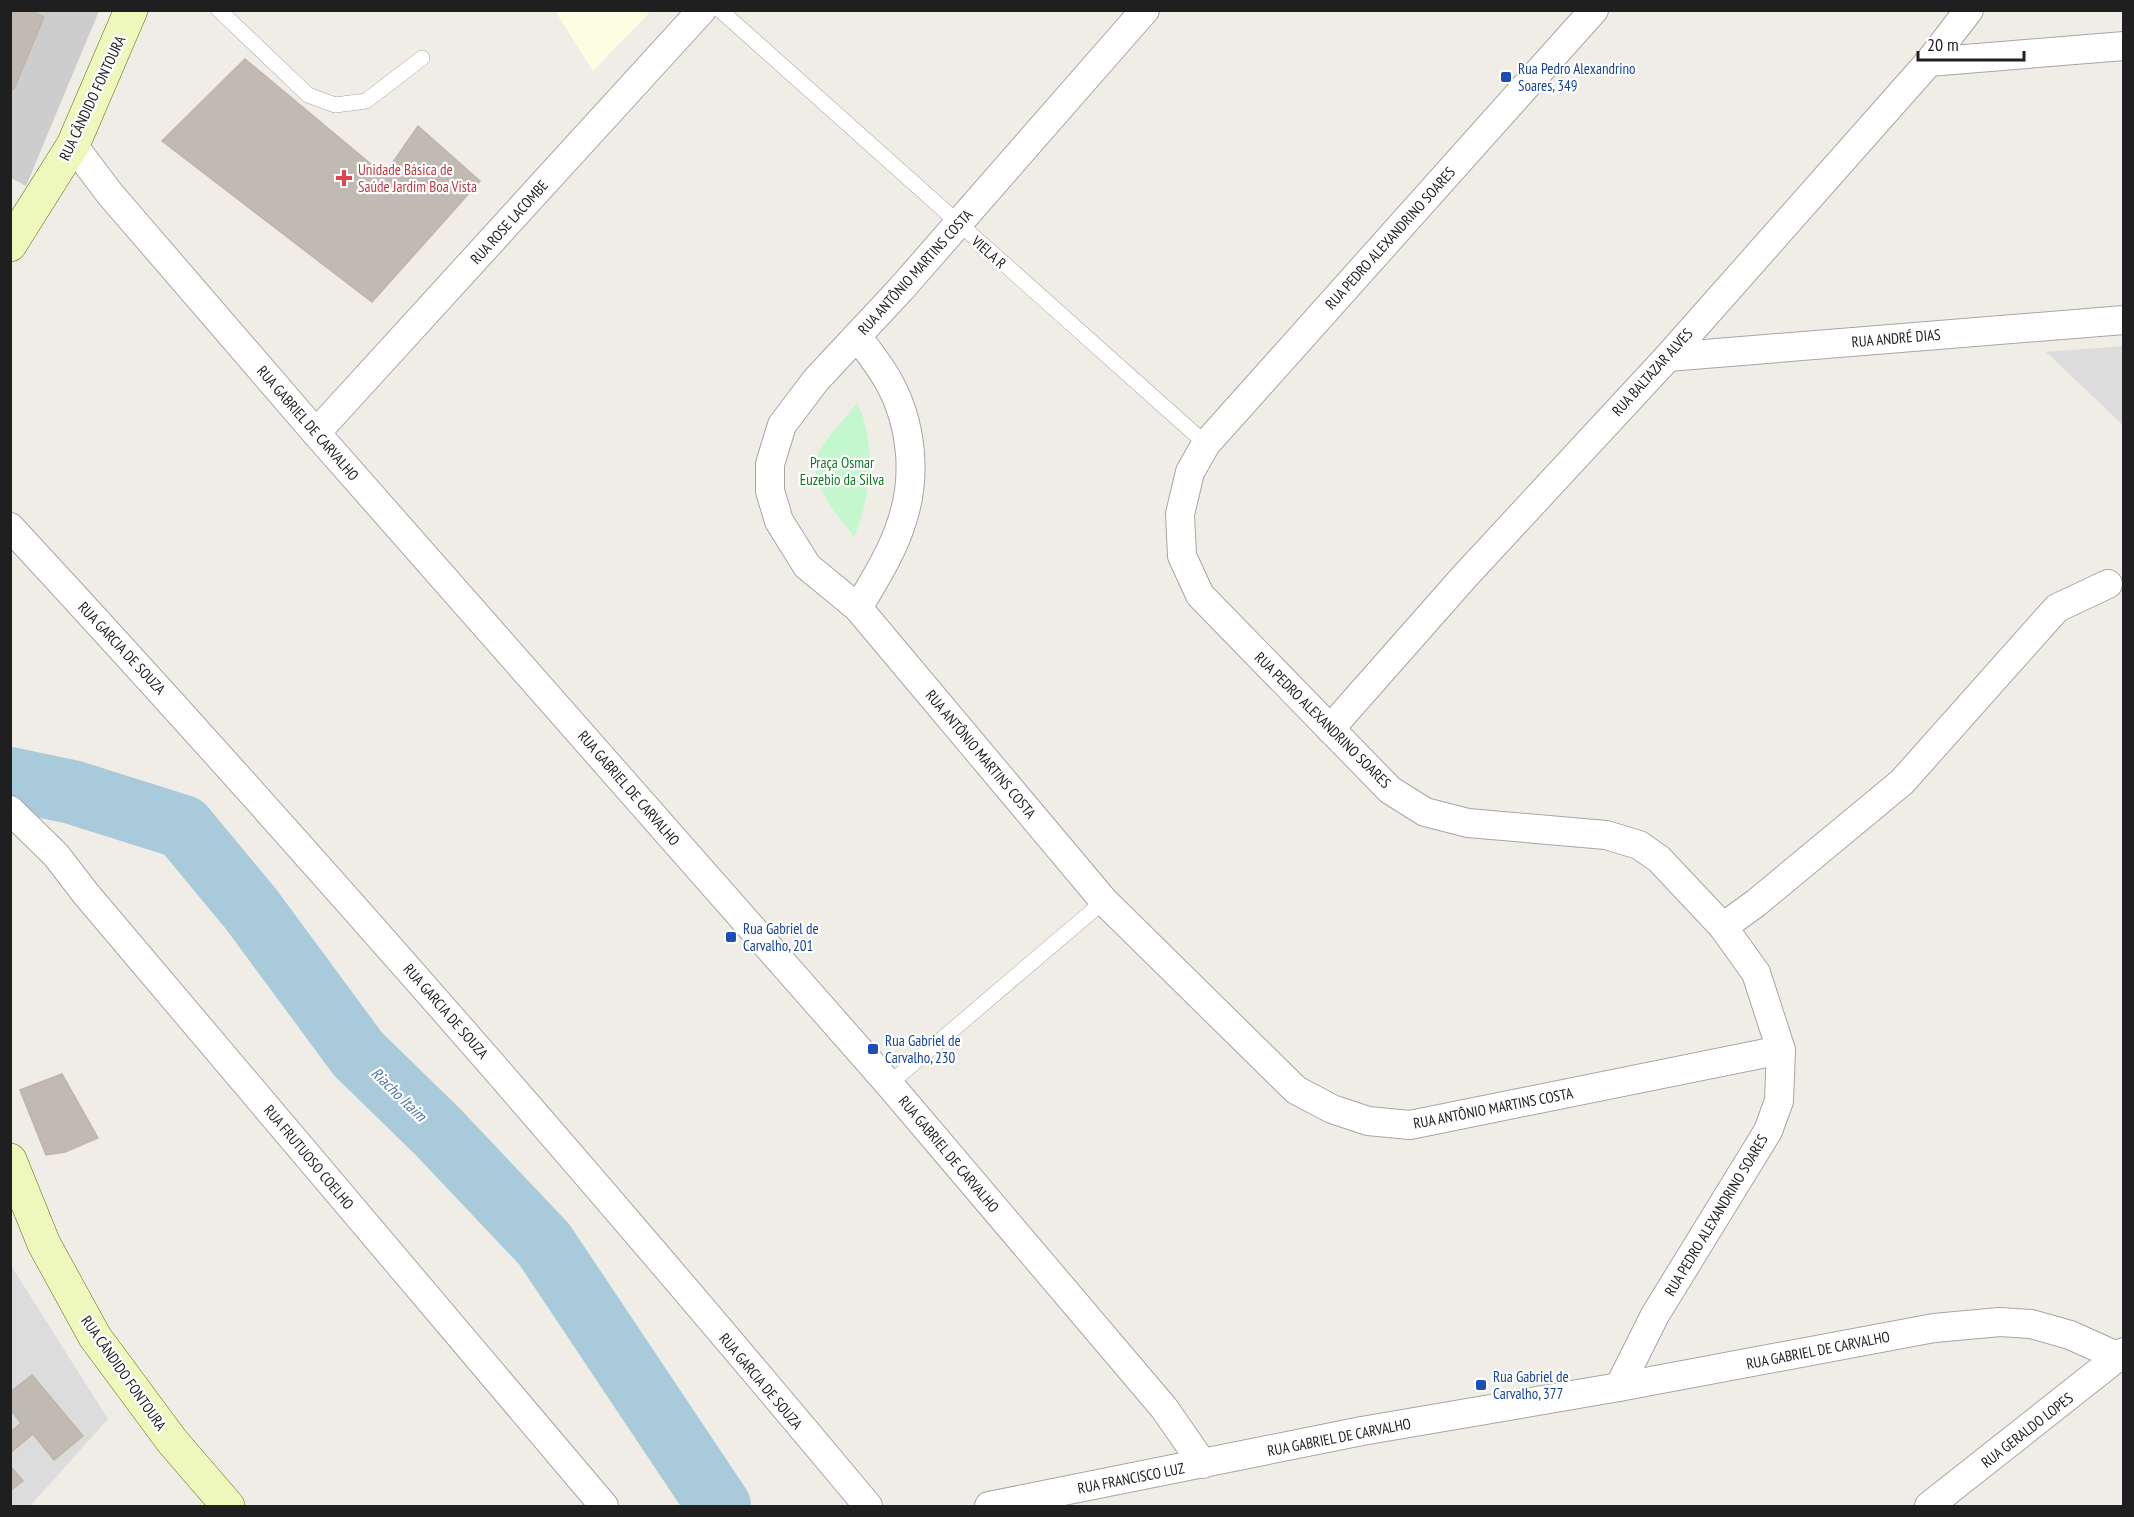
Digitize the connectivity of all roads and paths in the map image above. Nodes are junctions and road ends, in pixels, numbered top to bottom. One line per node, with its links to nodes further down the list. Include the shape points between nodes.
1 (219, 10): 9 (lane, via 308,95 335,105 366,101)
2 (702, 10): 17 (street, RUA ROSE LACOMBE)
3 (720, 10): 12 (lane, VIELA R)
4 (1144, 10): 12 (street, RUA ANTÔNIO MARTINS COSTA)
5 (1594, 10): 18 (street, RUA PEDRO ALEXANDRINO SOARES)
6 (1969, 10): 10 (street, RUA BALTAZAR ALVES)
7 (134, 16): 11 (main road, RUA CÂNDIDO FONTOURA)
8 (2124, 46): 10 (street)
9 (422, 58)
10 (1929, 62): 16 (street, RUA BALTAZAR ALVES)
11 (73, 145): 13 (main road, RUA CÂNDIDO FONTOURA); 17 (street, RUA GABRIEL DE CARVALHO, via 110,194)
12 (957, 224): 15 (street, RUA ANTÔNIO MARTINS COSTA); 18 (lane, VIELA R)
13 (10, 245)
14 (2124, 320): 16 (street, RUA ANDRÉ DIAS)
15 (857, 336): 21 (street, via 889,382 904,418 911,452 910,488 902,522); 21 (street, RUA ANTÔNIO MARTINS COSTA, via 782,425 770,464 770,491 778,521 807,566)
16 (1668, 357): 22 (street, RUA BALTAZAR ALVES)
17 (316, 433): 27 (street, RUA GABRIEL DE CARVALHO)
18 (1206, 444): 22 (street, RUA PEDRO ALEXANDRINO SOARES, via 1190,472 1180,514 1182,556 1200,595)
19 (10, 527): 34 (street, RUA GARCIA DE SOUZA, via 177,707 499,1071)
20 (2108, 584): 25 (street, via 2057,608 1902,782)
21 (858, 608): 24 (street, RUA ANTÔNIO MARTINS COSTA)
22 (1330, 729): 25 (street, RUA PEDRO ALEXANDRINO SOARES, via 1390,790 1425,812 1468,823 1606,835 1639,845 1659,859)
23 (10, 810): 33 (street, RUA FRUTUOSO COELHO, via 56,855)
24 (1104, 900): 26 (street, RUA ANTÔNIO MARTINS COSTA, via 1296,1090 1332,1109 1368,1121 1410,1125); 27 (lane)
25 (1723, 927): 26 (street, RUA PEDRO ALEXANDRINO SOARES, via 1756,973)
26 (1781, 1050): 30 (street, RUA PEDRO ALEXANDRINO SOARES, via 1779,1101 1768,1131 1655,1315)
27 (889, 1084): 31 (street, RUA GABRIEL DE CARVALHO, via 1164,1408)
28 (10, 1160): 32 (main road, RUA CÂNDIDO FONTOURA, via 44,1244 95,1337 172,1441)
29 (2121, 1355): 30 (street, RUA GABRIEL DE CARVALHO, via 2031,1324 2000,1323 1934,1328); 36 (street, RUA GERALDO LOPES)
30 (1620, 1387): 31 (street, RUA GABRIEL DE CARVALHO, via 1362,1431)
31 (1203, 1464): 35 (street, RUA FRANCISCO LUZ)
32 (228, 1506)
33 (604, 1506)
34 (868, 1506)
35 (989, 1506)
36 (1929, 1506)

